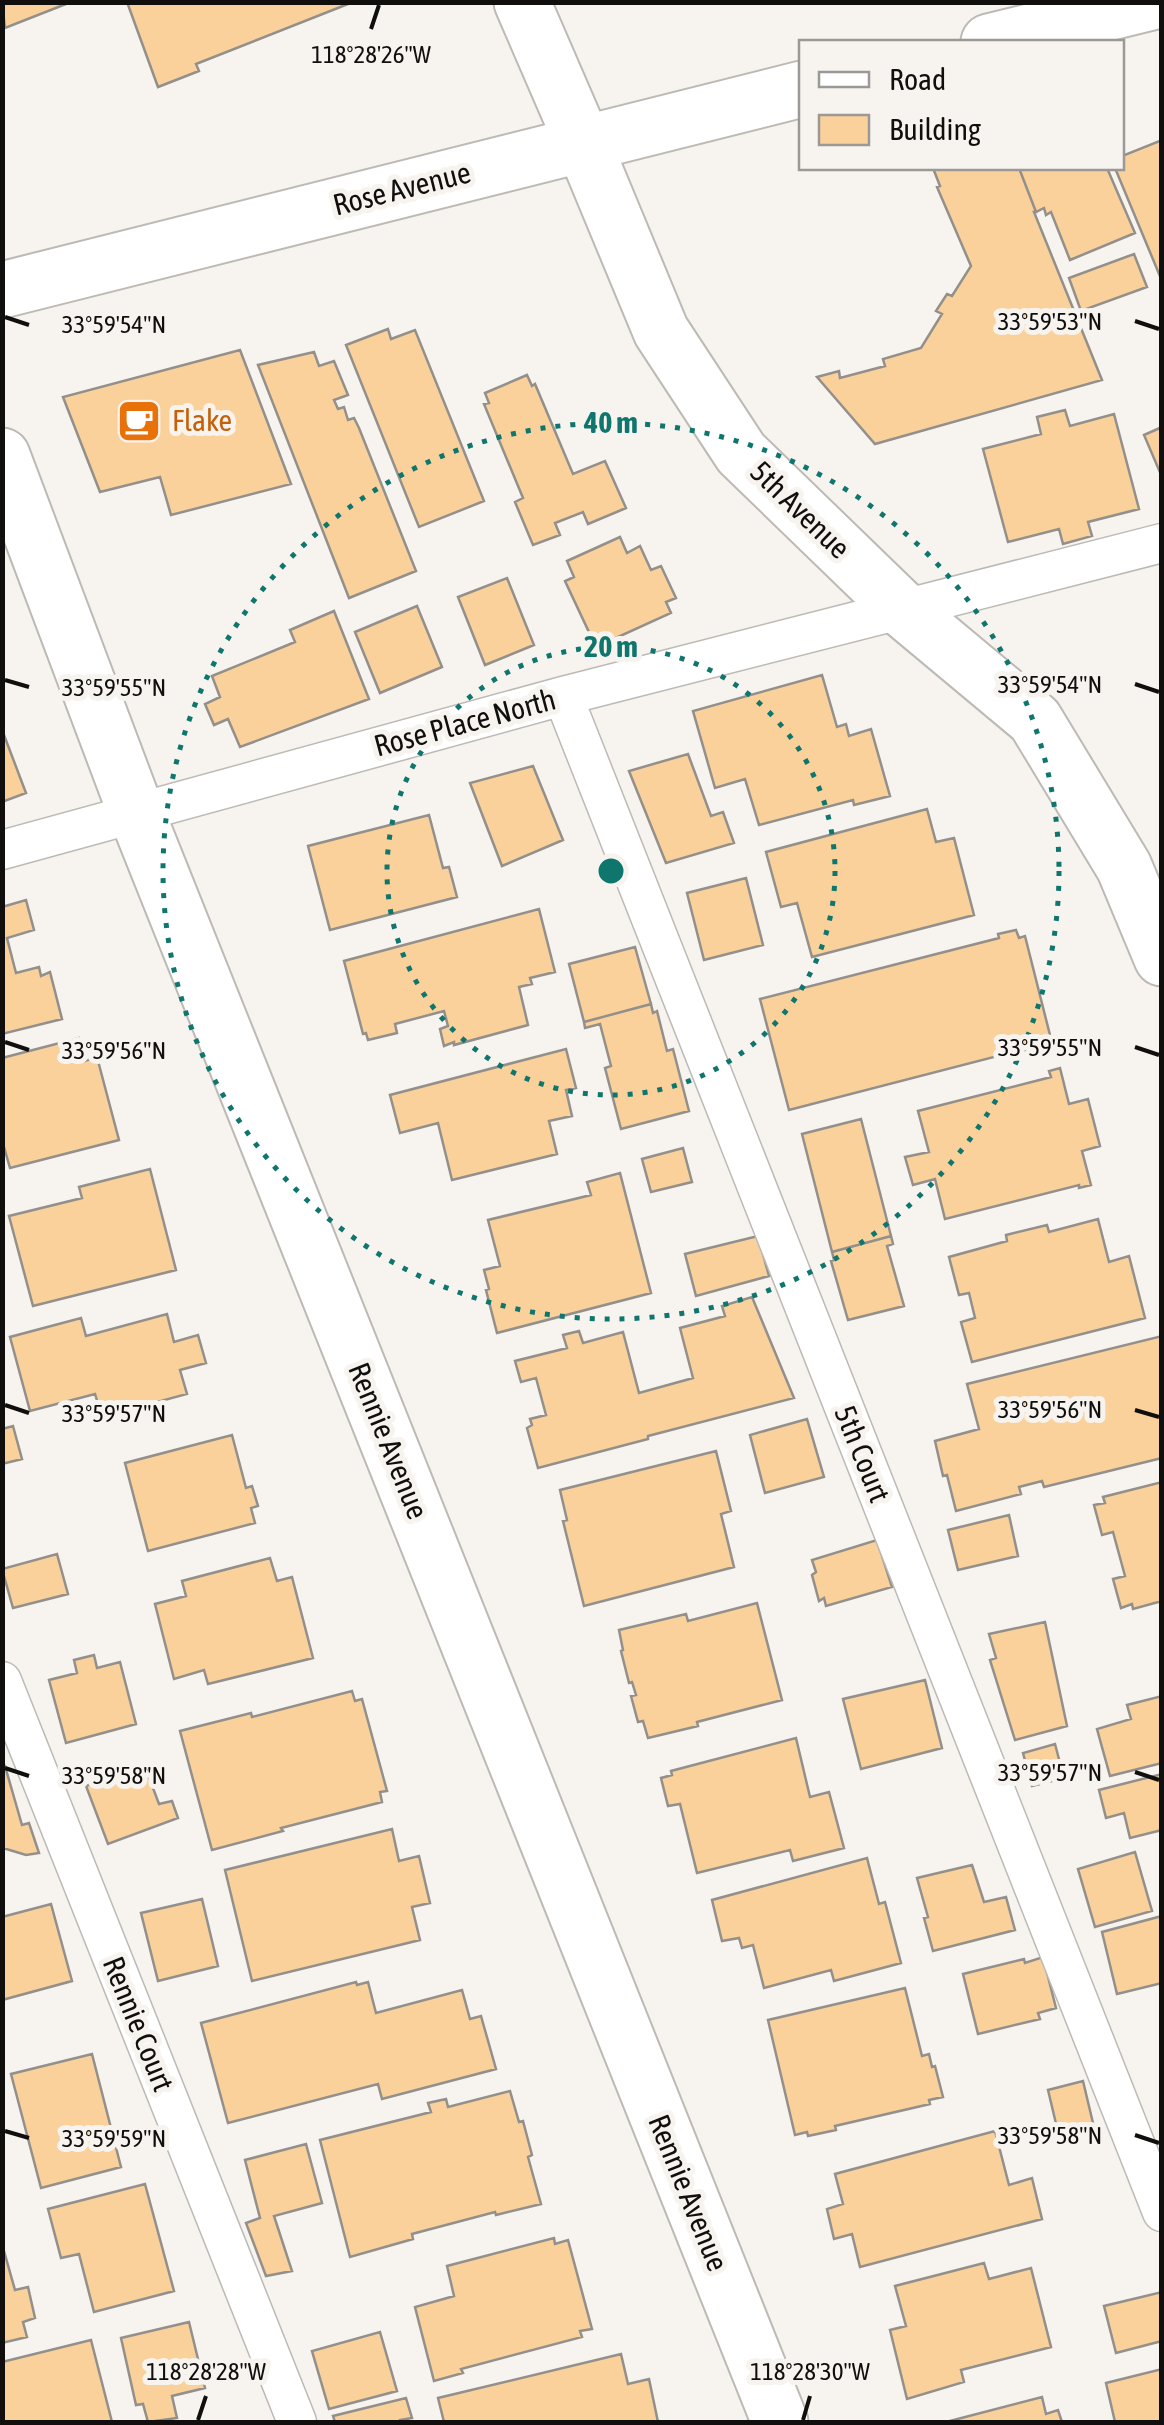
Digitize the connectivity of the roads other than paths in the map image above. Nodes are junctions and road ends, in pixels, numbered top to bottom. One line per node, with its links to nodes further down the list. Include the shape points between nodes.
1 (522, 2): 5 (street, 5th Avenue)
2 (1151, 2): 3 (street)
3 (997, 40)
4 (799, 89): 5 (street, Rose Avenue)
5 (583, 143): 6 (street, Rose Avenue); 9 (street, 5th Avenue, via 661,331 742,452)
6 (2, 290)
7 (2, 456): 11 (street, Rennie Avenue)
8 (1162, 543): 9 (lane, Rose Place North)
9 (902, 609): 10 (lane, Rose Place North); 13 (street, 5th Avenue, via 1035,720 1124,867)
10 (563, 696): 11 (lane, Rose Place North); 15 (lane, 5th Court)
11 (136, 812): 12 (lane, Rose Place North); 17 (street, Rennie Avenue)
12 (2, 850)
13 (1162, 958)
14 (2, 1681): 16 (lane, Rennie Court)
15 (1162, 2212)
16 (296, 2422)
17 (780, 2422)

